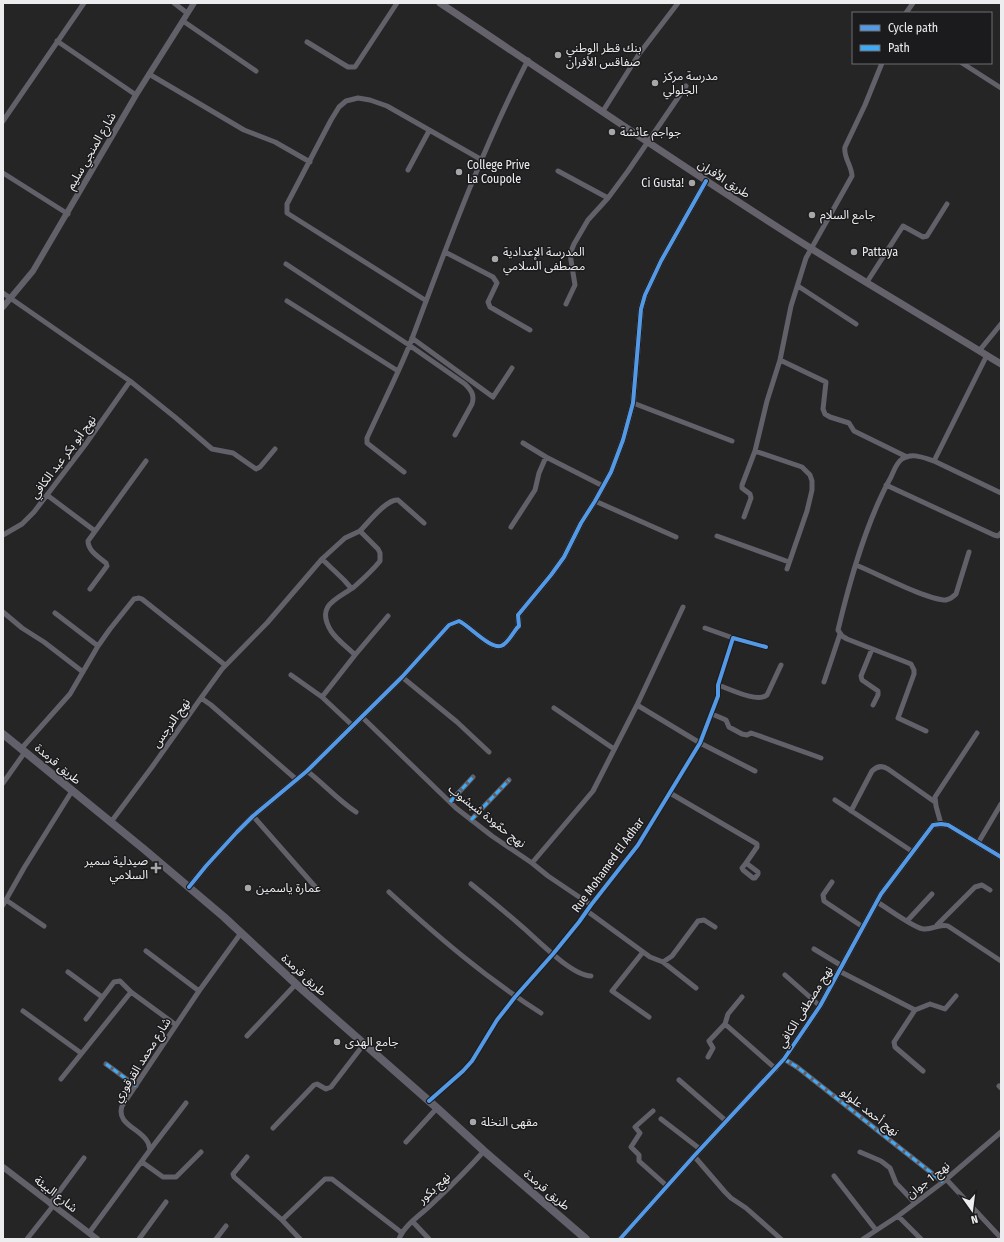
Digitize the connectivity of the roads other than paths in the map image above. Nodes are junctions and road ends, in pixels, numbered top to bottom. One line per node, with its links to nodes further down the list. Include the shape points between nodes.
1 (84, 3): 11 (street)
2 (174, 3): 9 (street)
3 (194, 3): 9 (street, شارع المنجي سليم)
4 (397, 3): 12 (street, via 355,67 348,67)
5 (440, 3): 13 (main road, طريق الأفران)
6 (678, 3): 21 (street, via 639,54)
7 (913, 3): 8 (street)
8 (907, 12)
9 (187, 13): 10 (street, شارع المنجي سليم)
10 (183, 21): 16 (street); 17 (street, شارع المنجي سليم)
11 (57, 41): 20 (street); 22 (street)
12 (307, 42)
13 (528, 60): 21 (main road, طريق الأفران); 25 (street)
14 (882, 64): 34 (street, via 845,147 844,152 852,169 852,176)
15 (964, 64): 19 (street)
16 (256, 71)
17 (149, 74): 20 (street, شارع المنجي سليم); 26 (street, via 244,130 275,142)
18 (686, 86): 24 (street)
19 (1001, 88)
20 (136, 95): 33 (street, شارع المنجي سليم)
21 (604, 111): 24 (main road, طريق الأفران)
22 (3, 121)
23 (429, 131): 25 (street); 26 (street, via 387,106 358,98 346,101 339,106); 27 (street)
24 (648, 143): 30 (main road, طريق الأفران); 31 (street)
25 (482, 160): 35 (street)
26 (310, 162): 41 (street, via 288,204 287,213)
27 (408, 170)
28 (558, 171): 31 (street)
29 (3, 173): 33 (street)
30 (706, 181): 34 (main road, طريق الأفران); 57 (street, via 645,295 641,309)
31 (608, 198): 43 (street, via 588,220 570,254 575,285)
32 (947, 204): 37 (street, via 927,236 923,237 904,226)
33 (68, 214): 40 (street, شارع المنجي سليم, via 34,271)
34 (812, 249): 37 (main road, طريق الأفران); 38 (street, via 806,258)
35 (444, 252): 41 (street); 47 (street, via 493,276 497,283 488,302 490,307)
36 (286, 264): 49 (street)
37 (867, 282): 50 (main road, طريق الأفران)
38 (798, 286): 45 (street); 52 (street, via 791,306)
39 (3, 293): 40 (street)
40 (11, 298): 44 (street, شارع المنجي سليم); 56 (street)
41 (426, 300): 48 (street)
42 (287, 301): 55 (street)
43 (566, 304)
44 (3, 307)
45 (856, 324)
46 (1001, 324): 50 (street)
47 (530, 330)
48 (412, 338): 49 (street); 54 (street, via 493,397)
49 (409, 345): 55 (street); 58 (street, via 470,389 474,399)
50 (979, 351): 51 (main road, طريق الأفران)
51 (987, 355): 53 (main road, طريق الأفران); 66 (street)
52 (780, 360): 62 (street); 63 (street, via 826,382 823,409 825,414 849,423 854,430)
53 (1001, 364)
54 (512, 368)
55 (398, 371): 67 (street, via 366,438 367,443)
56 (130, 381): 61 (street, via 212,449 233,453 256,469); 71 (street, نهج أبو بكر عبد الكافي)
57 (633, 403): 59 (street); 69 (street, via 612,472)
58 (455, 435)
59 (732, 441)
60 (523, 443): 64 (street)
61 (274, 449)
62 (755, 451): 73 (street, via 742,485 751,496); 84 (street, via 802,468 810,475 812,481 812,490)
63 (907, 456): 66 (street); 68 (street, via 898,462)
64 (546, 457): 69 (street); 75 (street, via 534,490)
65 (146, 461): 77 (street)
66 (934, 461): 70 (street)
67 (404, 472)
68 (886, 485): 78 (street, via 994,535 998,536); 85 (street)
69 (603, 486): 72 (street)
70 (1001, 493)
71 (47, 495): 77 (street); 79 (street, نهج أبو بكر عبد الكافي, via 22,524)
72 (595, 501): 80 (street); 104 (street, via 564,557 518,614 519,626 504,644 491,645 462,622 457,621 445,628)
73 (744, 517)
74 (424, 523): 76 (street, via 395,499 382,508)
75 (511, 527)
76 (360, 531): 83 (street, via 345,538); 87 (street, via 378,549 380,559 377,565)
77 (95, 532): 88 (street, via 88,541 88,547 107,566)
78 (1001, 533)
79 (3, 535)
80 (676, 536)
81 (717, 536): 84 (street)
82 (969, 552): 85 (street, via 956,594 952,599 945,600 917,592)
83 (322, 559): 87 (street); 100 (street, via 267,623)
84 (789, 562): 86 (street)
85 (856, 565): 94 (street, via 838,630)
86 (787, 569)
87 (351, 588): 99 (street, via 334,600 326,612 331,631)
88 (90, 589)
89 (683, 607): 109 (street)
90 (3, 612): 102 (street)
91 (55, 613): 96 (street)
92 (388, 616): 99 (street)
93 (705, 628): 95 (street)
94 (840, 634): 98 (street); 105 (street)
95 (733, 638): 97 (street); 106 (street, Rue Mohamed El Adhar)
96 (98, 646): 100 (street, via 134,599 142,598); 102 (street)
97 (766, 647)
98 (872, 649): 110 (street, via 861,676 862,680 878,691); 115 (street, via 911,664 914,674 898,718)
99 (355, 655): 107 (street)
100 (225, 665): 108 (street)
101 (781, 665): 106 (street, via 767,695 763,698)
102 (83, 672): 120 (street, via 70,694)
103 (291, 675): 107 (street)
104 (402, 677): 113 (street); 121 (street)
105 (824, 682)
106 (718, 685): 112 (street, Rue Mohamed El Adhar, via 718,696)
107 (322, 697): 114 (street)
108 (201, 698): 126 (street, نهج النرجس); 139 (street, نهج النرجس)
109 (637, 705): 118 (street); 119 (street)
110 (873, 705)
111 (554, 708): 119 (street)
112 (712, 714): 118 (street, Rue Mohamed El Adhar); 122 (street, via 726,720 729,727 742,734 751,733)
113 (362, 717): 114 (street); 132 (street, نهج حمّودة شبشوب)
114 (353, 726): 123 (street)
115 (926, 730)
116 (977, 733): 133 (street, via 936,794)
117 (3, 734): 120 (main road, طريق قرمدة)
118 (700, 744): 124 (street); 130 (street, Rue Mohamed El Adhar)
119 (614, 748): 144 (street, via 593,791)
120 (23, 750): 128 (street); 129 (main road, طريق قرمدة)
121 (489, 752)
122 (821, 758)
123 (307, 771): 126 (street); 136 (street)
124 (755, 772)
125 (473, 777): 132 (street)
126 (297, 780): 137 (street)
127 (509, 780): 138 (street)
128 (3, 783)
129 (72, 791): 139 (main road, طريق قرمدة); 154 (street)
130 (670, 793): 145 (street, via 757,844); 155 (street, Rue Mohamed El Adhar, via 638,845)
131 (835, 800): 135 (street)
132 (450, 802): 138 (street, نهج حمّودة شبشوب)
133 (935, 802): 135 (street, via 888,768 881,766 872,771); 140 (street)
134 (1001, 804): 141 (street)
135 (851, 811): 142 (street)
136 (356, 812)
137 (253, 816): 148 (street); 149 (street)
138 (471, 820): 144 (street, نهج حمّودة شبشوب)
139 (111, 822): 148 (main road, طريق قرمدة)
140 (941, 824): 141 (street, via 948,825); 142 (street, نهج مصطفى الكافي, via 934,825)
141 (978, 843): 143 (street)
142 (913, 852): 153 (street, نهج مصطفى الكافي)
143 (1001, 857)
144 (532, 863): 155 (street, نهج حمّودة شبشوب)
145 (746, 863)
146 (832, 882): 161 (street, via 823,895 824,902)
147 (471, 884): 166 (street)
148 (189, 887): 162 (main road, طريق قرمدة)
149 (318, 890)
150 (990, 890): 159 (street, via 982,885 975,887)
151 (389, 892): 179 (street, via 449,946)
152 (932, 894): 157 (street)
153 (877, 902): 157 (street); 161 (street, نهج مصطفى الكافي)
154 (4, 903): 158 (street)
155 (590, 905): 156 (street, Rue Mohamed El Adhar)
156 (587, 911): 165 (street); 166 (street, Rue Mohamed El Adhar)
157 (907, 921): 159 (street, via 923,929)
158 (44, 926)
159 (936, 926): 167 (street, via 948,926)
160 (715, 927): 168 (street, via 704,920 698,921 672,956)
161 (862, 927): 169 (street, نهج مصطفى الكافي)
162 (241, 933): 173 (main road, طريق قرمدة); 175 (street, شارع محمد القرقوري)
163 (814, 949): 169 (street)
164 (146, 951): 175 (street)
165 (643, 952): 168 (street); 185 (street, via 612,991)
166 (553, 954): 172 (street, via 584,975); 179 (street, Rue Mohamed El Adhar)
167 (1001, 961)
168 (663, 962): 174 (street)
169 (840, 969): 181 (street, نهج مصطفى الكافي); 182 (street)
170 (68, 972): 178 (street)
171 (785, 975): 181 (street)
172 (591, 976)
173 (296, 984): 189 (street); 190 (main road, طريق قرمدة)
174 (696, 988)
175 (199, 991): 188 (street, شارع محمد القرقوري)
176 (131, 992): 178 (street, via 120,981 114,982); 188 (street); 191 (street)
177 (956, 996): 182 (street, via 945,1009 930,1004)
178 (102, 997): 186 (street)
179 (515, 997): 184 (street); 200 (street, Rue Mohamed El Adhar, via 497,1020 472,1061)
180 (742, 997): 187 (street, via 728,1014)
181 (820, 1006): 193 (street, نهج مصطفى الكافي)
182 (915, 1010): 196 (street, via 894,1042 895,1047)
183 (23, 1011): 191 (street)
184 (541, 1013)
185 (649, 1017)
186 (86, 1019)
187 (725, 1024): 192 (street, via 709,1041 712,1048); 195 (street)
188 (176, 1025): 199 (street, شارع محمد القرقوري)
189 (247, 1036)
190 (364, 1044): 200 (main road, طريق قرمدة); 206 (street, via 331,1087 326,1089 314,1085)
191 (81, 1053): 197 (street)
192 (708, 1057)
193 (784, 1059): 195 (street, نهج مصطفى الكافي); 220 (street, نهج أحمد علولو)
194 (106, 1064): 199 (street)
195 (776, 1069): 205 (street, نهج مصطفى الكافي)
196 (924, 1071)
197 (61, 1079)
198 (679, 1080): 205 (street)
199 (136, 1086): 210 (street, شارع محمد القرقوري, via 122,1106 121,1116 147,1140)
200 (429, 1101): 202 (main road, طريق قرمدة)
201 (186, 1103): 210 (street)
202 (437, 1108): 208 (street); 211 (main road, طريق قرمدة)
203 (652, 1111): 221 (street, via 635,1127 640,1133 631,1147 639,1155 639,1161)
204 (661, 1119): 209 (street)
205 (726, 1121): 209 (street, نهج مصطفى الكافي)
206 (273, 1128)
207 (1001, 1132): 220 (street, نهج 1 جوان)
208 (406, 1142)
209 (700, 1149): 214 (street, نهج مصطفى الكافي)
210 (150, 1150): 217 (street)
211 (484, 1151): 227 (street, نهج بكور, via 462,1176); 240 (main road, طريق قرمدة)
212 (201, 1152): 217 (street, via 176,1177 163,1177)
213 (860, 1152): 223 (street, via 890,1168 896,1183)
214 (694, 1156): 221 (street, نهج مصطفى الكافي); 242 (street, via 731,1198)
215 (247, 1157): 226 (street, via 233,1175)
216 (84, 1158): 224 (street)
217 (142, 1162): 230 (street)
218 (3, 1167): 224 (street, شارع البيئة)
219 (834, 1176): 229 (street)
220 (945, 1180): 223 (street, نهج 1 جوان); 232 (street, نهج أحمد علولو)
221 (667, 1186): 241 (street, نهج مصطفى الكافي)
222 (166, 1202): 235 (street)
223 (915, 1203): 225 (street, نهج 1 جوان)
224 (51, 1205): 230 (street, شارع البيئة); 233 (street)
225 (898, 1216): 229 (street, نهج 1 جوان); 244 (street)
226 (282, 1220): 231 (street, via 325,1179 332,1179); 237 (street)
227 (413, 1222): 231 (street, نهج بكور); 239 (street)
228 (226, 1226): 236 (street)
229 (876, 1230): 243 (street, نهج 1 جوان)
230 (89, 1233): 234 (street, شارع البيئة)
231 (402, 1233): 238 (street, نهج بكور)
232 (1001, 1238)
233 (27, 1239)
234 (97, 1239)
235 (139, 1239)
236 (216, 1239)
237 (300, 1239)
238 (399, 1239)
239 (429, 1239)
240 (586, 1239)
241 (620, 1239)
242 (781, 1239)
243 (863, 1239)
244 (921, 1239)

